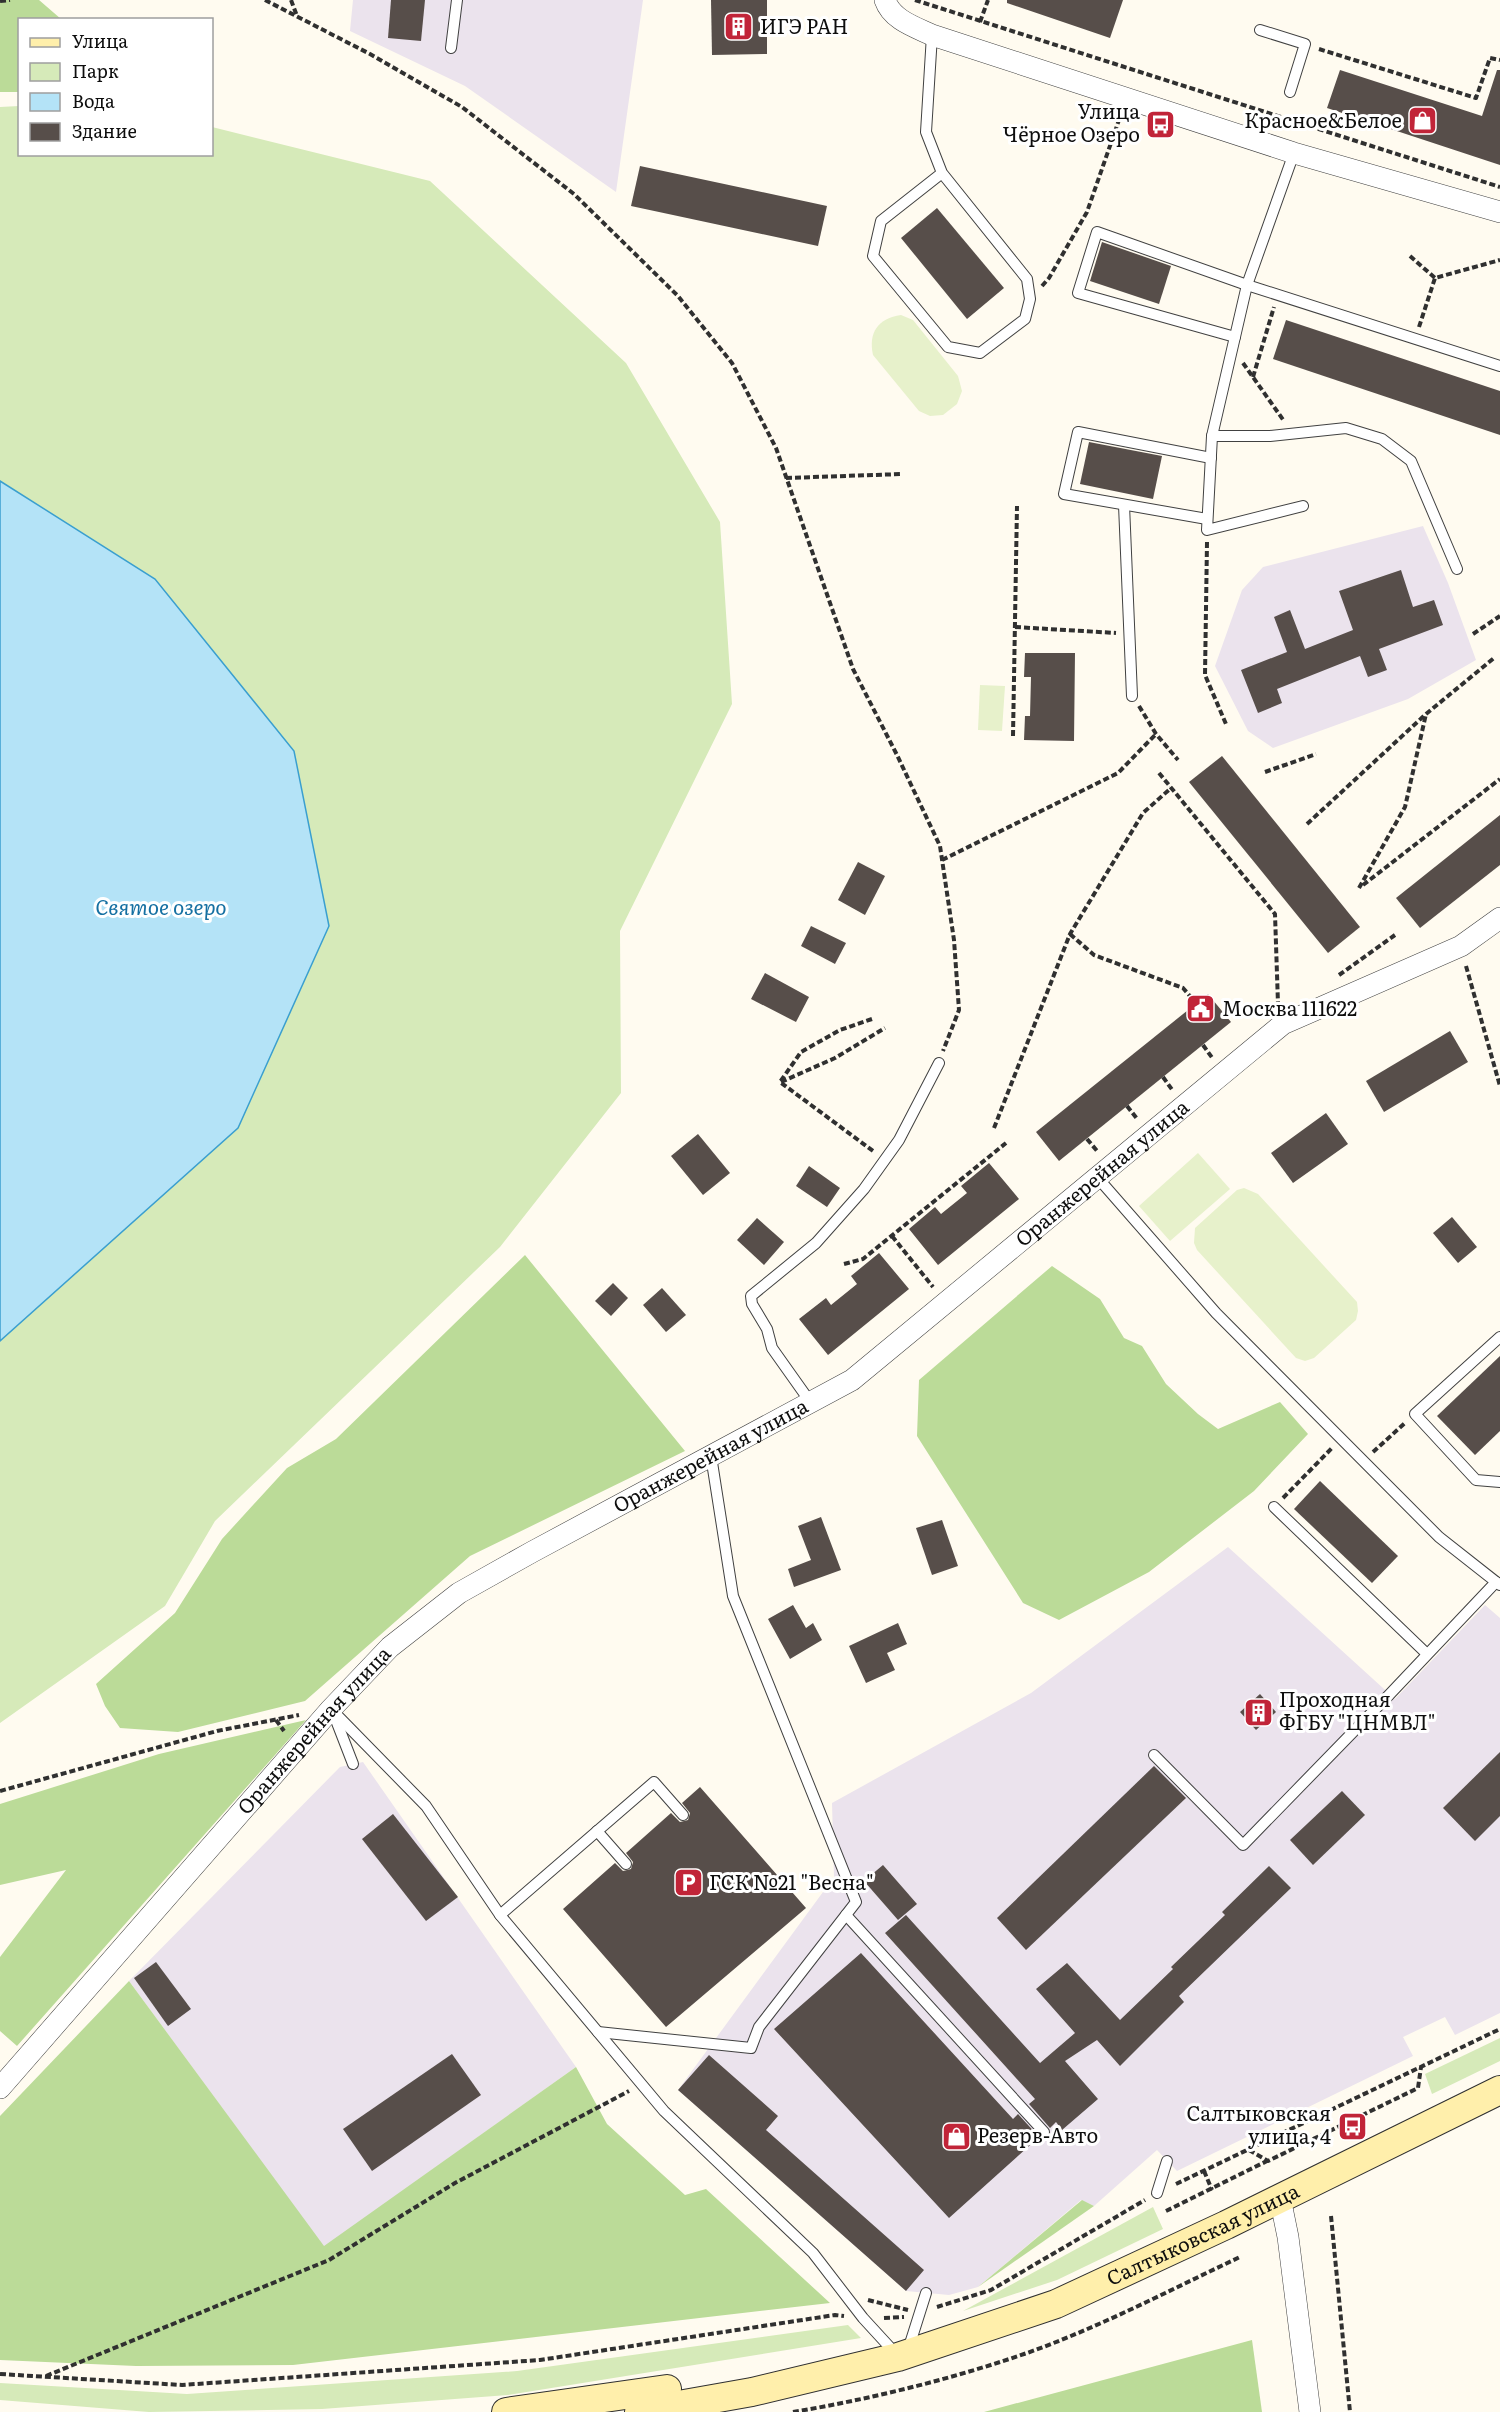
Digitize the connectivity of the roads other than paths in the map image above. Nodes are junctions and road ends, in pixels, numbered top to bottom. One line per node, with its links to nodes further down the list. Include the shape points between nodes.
1 (457, 0): 5 (lane)
2 (885, 0): 4 (street, via 904,23)
3 (1260, 30): 6 (lane, via 1305,44)
4 (932, 34): 7 (street); 8 (lane, via 926,132)
5 (451, 48)
6 (1290, 92)
7 (1294, 153): 9 (street); 10 (lane)
8 (942, 173): 8 (lane, via 1027,279 1030,299 1025,319 980,353 948,347 873,256 881,221)
9 (1500, 212)
10 (1247, 285): 11 (lane); 11 (lane, via 1097,232 1078,293); 12 (lane)
11 (1234, 343): 13 (lane)
12 (1500, 366)
13 (1212, 436): 14 (lane); 18 (lane, via 1270,436 1346,428 1382,439 1411,461)
14 (1211, 458): 15 (lane, via 1078,432 1064,495); 17 (lane)
15 (1124, 505): 17 (lane); 19 (lane)
16 (1303, 506): 17 (lane)
17 (1207, 524)
18 (1457, 569)
19 (1132, 696)
20 (1500, 918): 22 (street, Оранжерейная улица, via 1461,946 1283,1024)
21 (939, 1063): 24 (lane, via 899,1140 864,1189 816,1243 751,1296 772,1348)
22 (1097, 1177): 24 (street, Оранжерейная улица, via 852,1380); 28 (lane, via 1216,1313 1439,1537)
23 (1500, 1337): 26 (lane, via 1415,1414 1476,1480)
24 (811, 1403): 25 (street, Оранжерейная улица)
25 (711, 1456): 30 (street, Оранжерейная улица, via 459,1593 390,1647); 37 (lane, via 733,1596 856,1902)
26 (1500, 1482)
27 (1274, 1507): 29 (lane)
28 (1498, 1583): 29 (lane)
29 (1427, 1654): 31 (lane, via 1243,1845)
30 (331, 1709): 32 (lane); 36 (lane, via 426,1806); 39 (street, Оранжерейная улица)
31 (1154, 1755)
32 (353, 1764)
33 (683, 1815): 34 (lane, via 654,1782)
34 (597, 1831): 35 (lane); 36 (lane)
35 (626, 1864)
36 (500, 1915): 38 (lane)
37 (846, 1915): 38 (lane, via 759,2027 751,2048); 41 (lane)
38 (598, 2032): 46 (lane, via 664,2111 813,2253 862,2318)
39 (0, 2088)
40 (1500, 2090): 44 (main road, Салтыковская улица)
41 (1044, 2132)
42 (1167, 2160): 43 (lane)
43 (1157, 2193)
44 (1280, 2198): 46 (main road, Салтыковская улица, via 1056,2304); 49 (street)
45 (926, 2293): 46 (lane)
46 (902, 2355): 47 (main road, Салтыковская улица); 48 (main road, Салтыковская улица, via 752,2392)
47 (506, 2412)
48 (639, 2412)
49 (1310, 2412)

